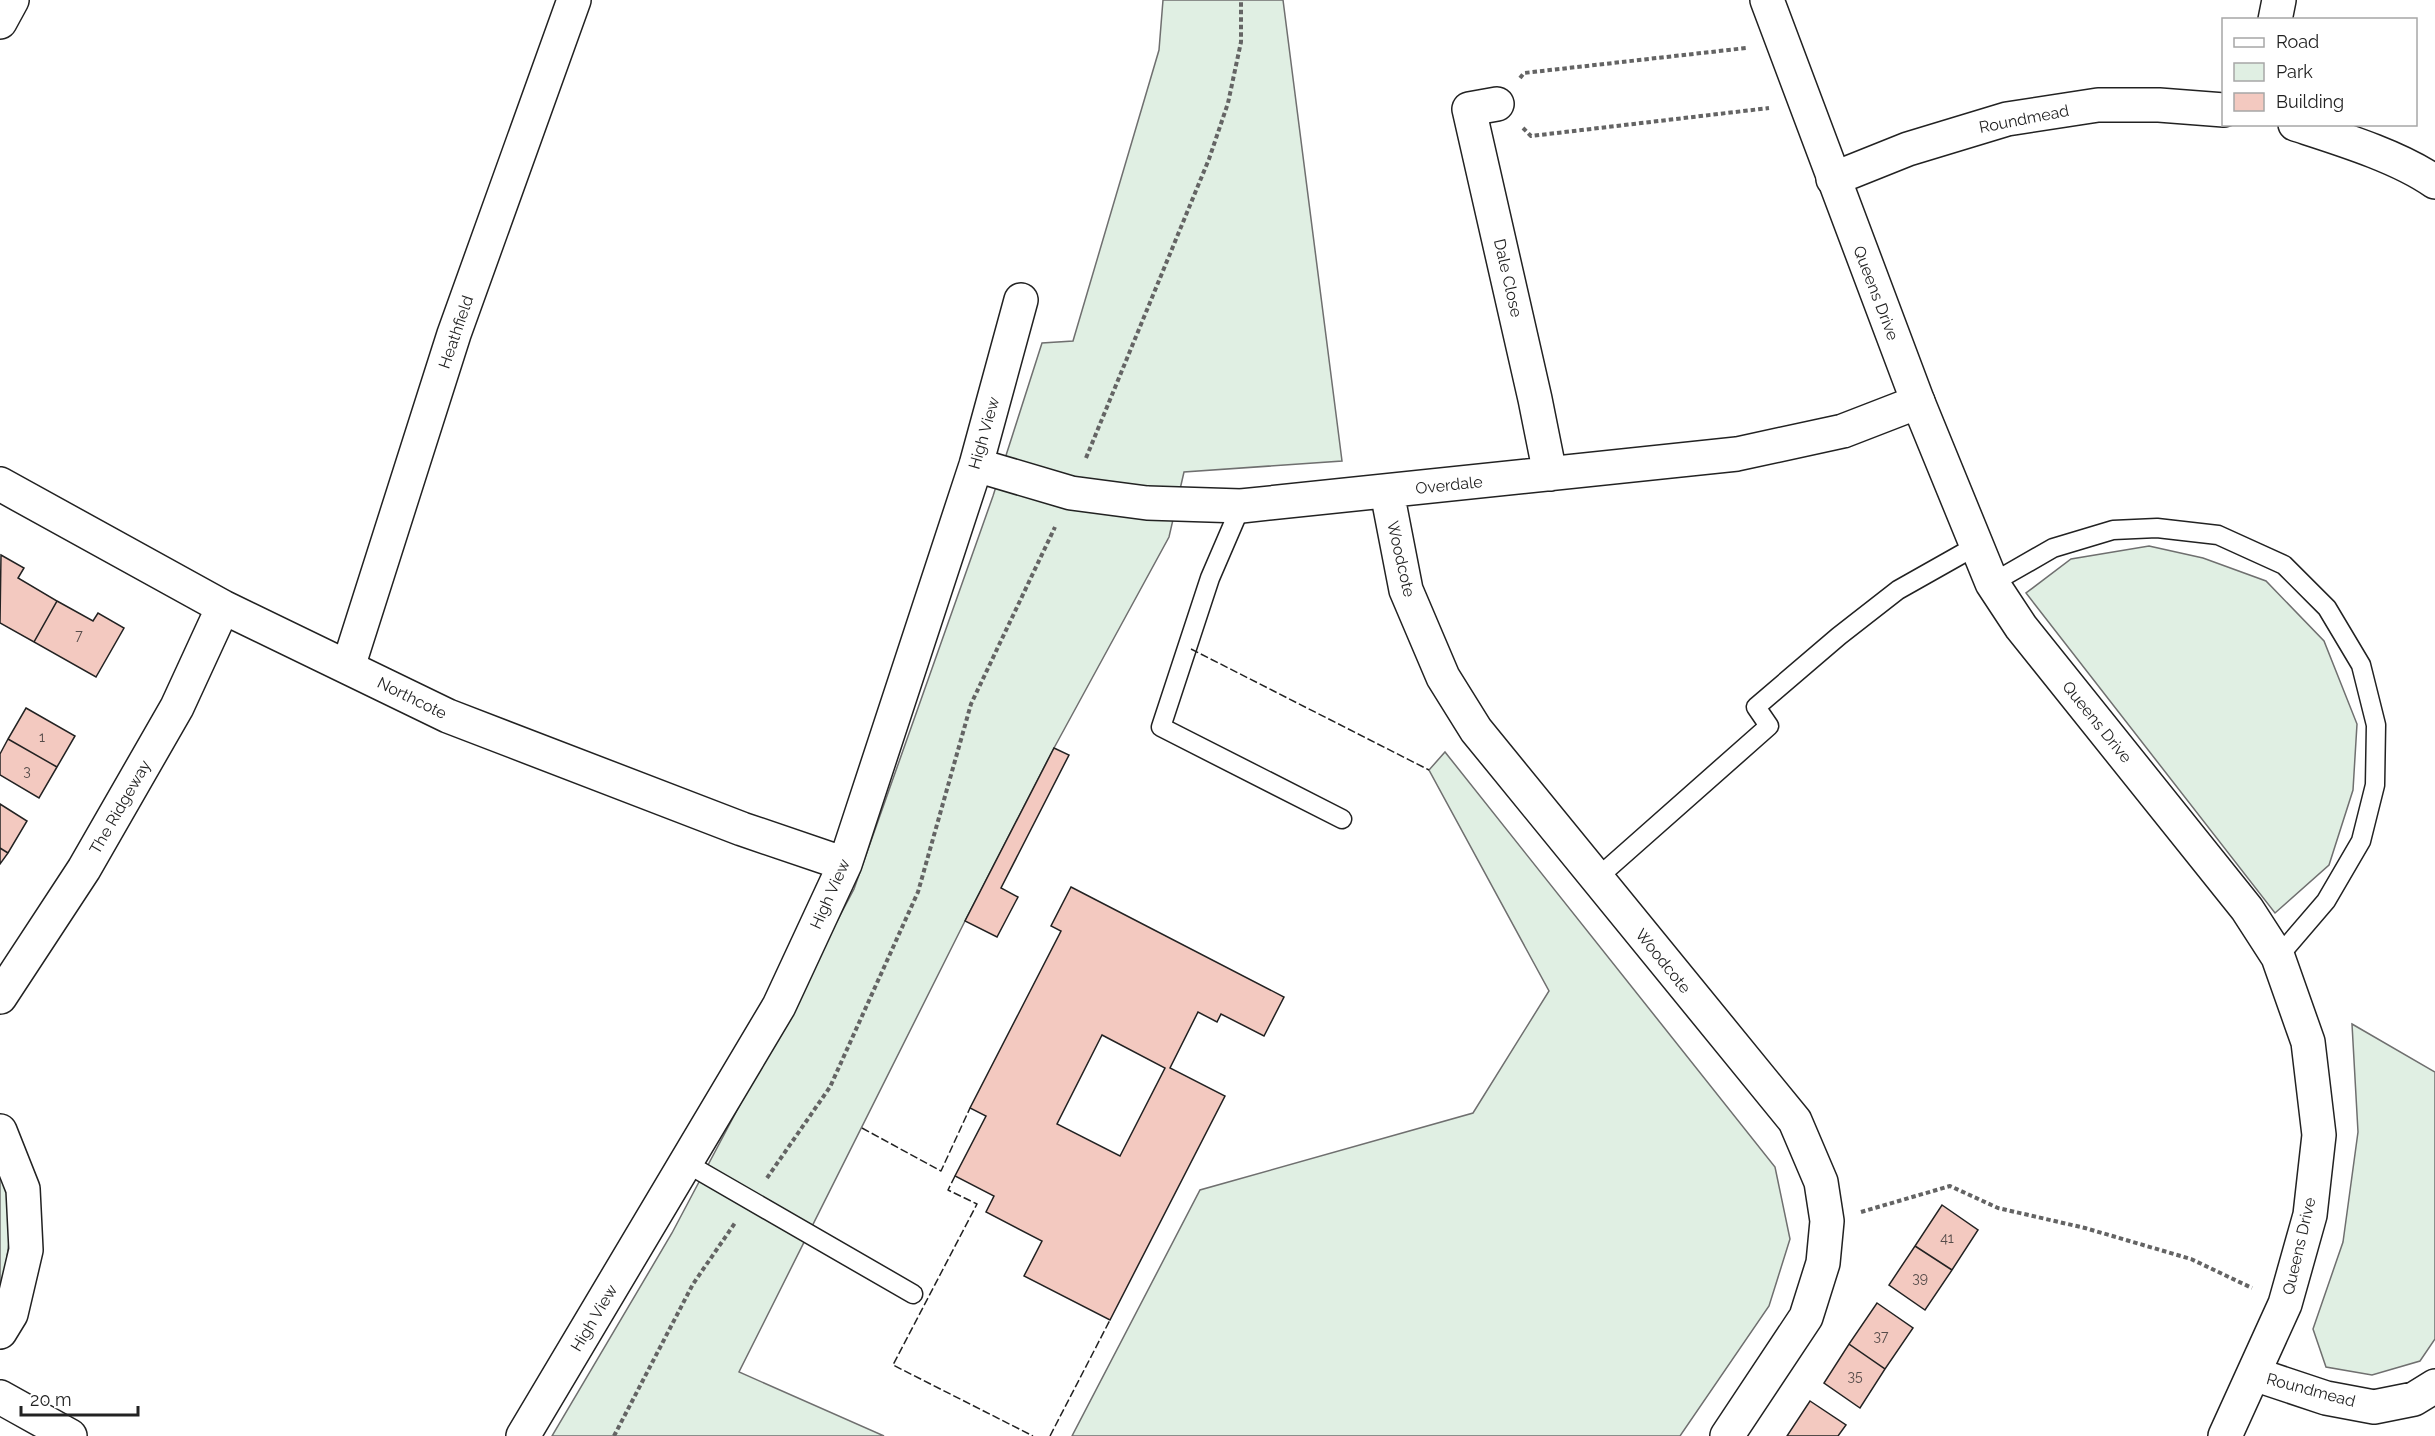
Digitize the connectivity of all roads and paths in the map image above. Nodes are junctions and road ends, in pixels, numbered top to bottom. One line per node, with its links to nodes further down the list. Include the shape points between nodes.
1 (12, 0): 7 (street)
2 (574, 0): 26 (street, Heathfield, via 454,334)
3 (1241, 0): 21 (path, via 1241,42 1228,103 1213,148)
4 (1767, 0): 8 (street, Queens Drive)
5 (2278, 0): 6 (street)
6 (2275, 18)
7 (0, 22)
8 (1783, 44): 9 (street, Queens Drive); 10 (path, via 1524,73)
9 (1806, 103): 10 (path, via 1531,136); 13 (street, Queens Drive)
10 (1497, 104): 18 (street, Dale Close, via 1469,109)
11 (2222, 111): 13 (street, Roundmead, via 2098,105 2007,119 1908,149)
12 (2301, 126): 14 (street, via 2410,168)
13 (1833, 179): 16 (street, Queens Drive)
14 (2435, 182)
15 (1021, 300): 17 (street, High View)
16 (1918, 402): 18 (street, Overdale, via 1843,431 1737,454); 23 (street, Queens Drive)
17 (976, 465): 21 (street, Overdale); 28 (street, High View)
18 (1550, 474): 20 (street, Overdale)
19 (0, 484): 25 (street, Northcote)
20 (1387, 492): 22 (street, Overdale); 29 (street, Woodcote, via 1406,590 1443,677 1476,730)
21 (1071, 493): 22 (street, Overdale, via 1147,503); 34 (path, via 971,704 918,892 835,1076)
22 (1240, 506): 27 (lane, via 1210,578 1161,727)
23 (1976, 546): 24 (street, Queens Drive); 29 (lane, via 1898,590 1756,708 1768,726)
24 (1992, 583): 30 (street, Queens Drive, via 2020,627 2247,909); 30 (lane, via 2053,549 2113,530 2157,528 2218,535 2284,566 2327,608 2361,665 2376,725 2374,785 2361,841 2326,901)
25 (223, 607): 26 (street, Northcote); 31 (street, The Ridgeway, via 177,707 90,859)
26 (348, 667): 28 (street, Northcote, via 448,716 742,830)
27 (1342, 819)
28 (845, 864): 33 (street, High View, via 779,1006)
29 (1596, 879): 35 (street, Woodcote, via 1795,1121 1821,1182)
30 (2278, 957): 37 (street, Queens Drive, via 2308,1042 2319,1135 2310,1215)
31 (0, 997)
32 (0, 1131): 38 (street, via 23,1189 26,1250 11,1314)
33 (686, 1163): 34 (lane); 43 (street, High View)
34 (750, 1202): 36 (lane); 44 (path, via 693,1284)
35 (1827, 1221): 37 (path, via 1950,1186 1998,1208 2191,1259); 45 (street, Woodcote, via 1823,1263 1806,1317)
36 (913, 1294)
37 (2285, 1304): 39 (street, Queens Drive)
38 (0, 1332)
39 (2254, 1374): 40 (street, Roundmead, via 2326,1398 2374,1407 2414,1399); 46 (street, Queens Drive)
40 (2435, 1386)
41 (0, 1396): 42 (street)
42 (70, 1436)
43 (524, 1436)
44 (614, 1436)
45 (1727, 1436)
46 (2225, 1436)

